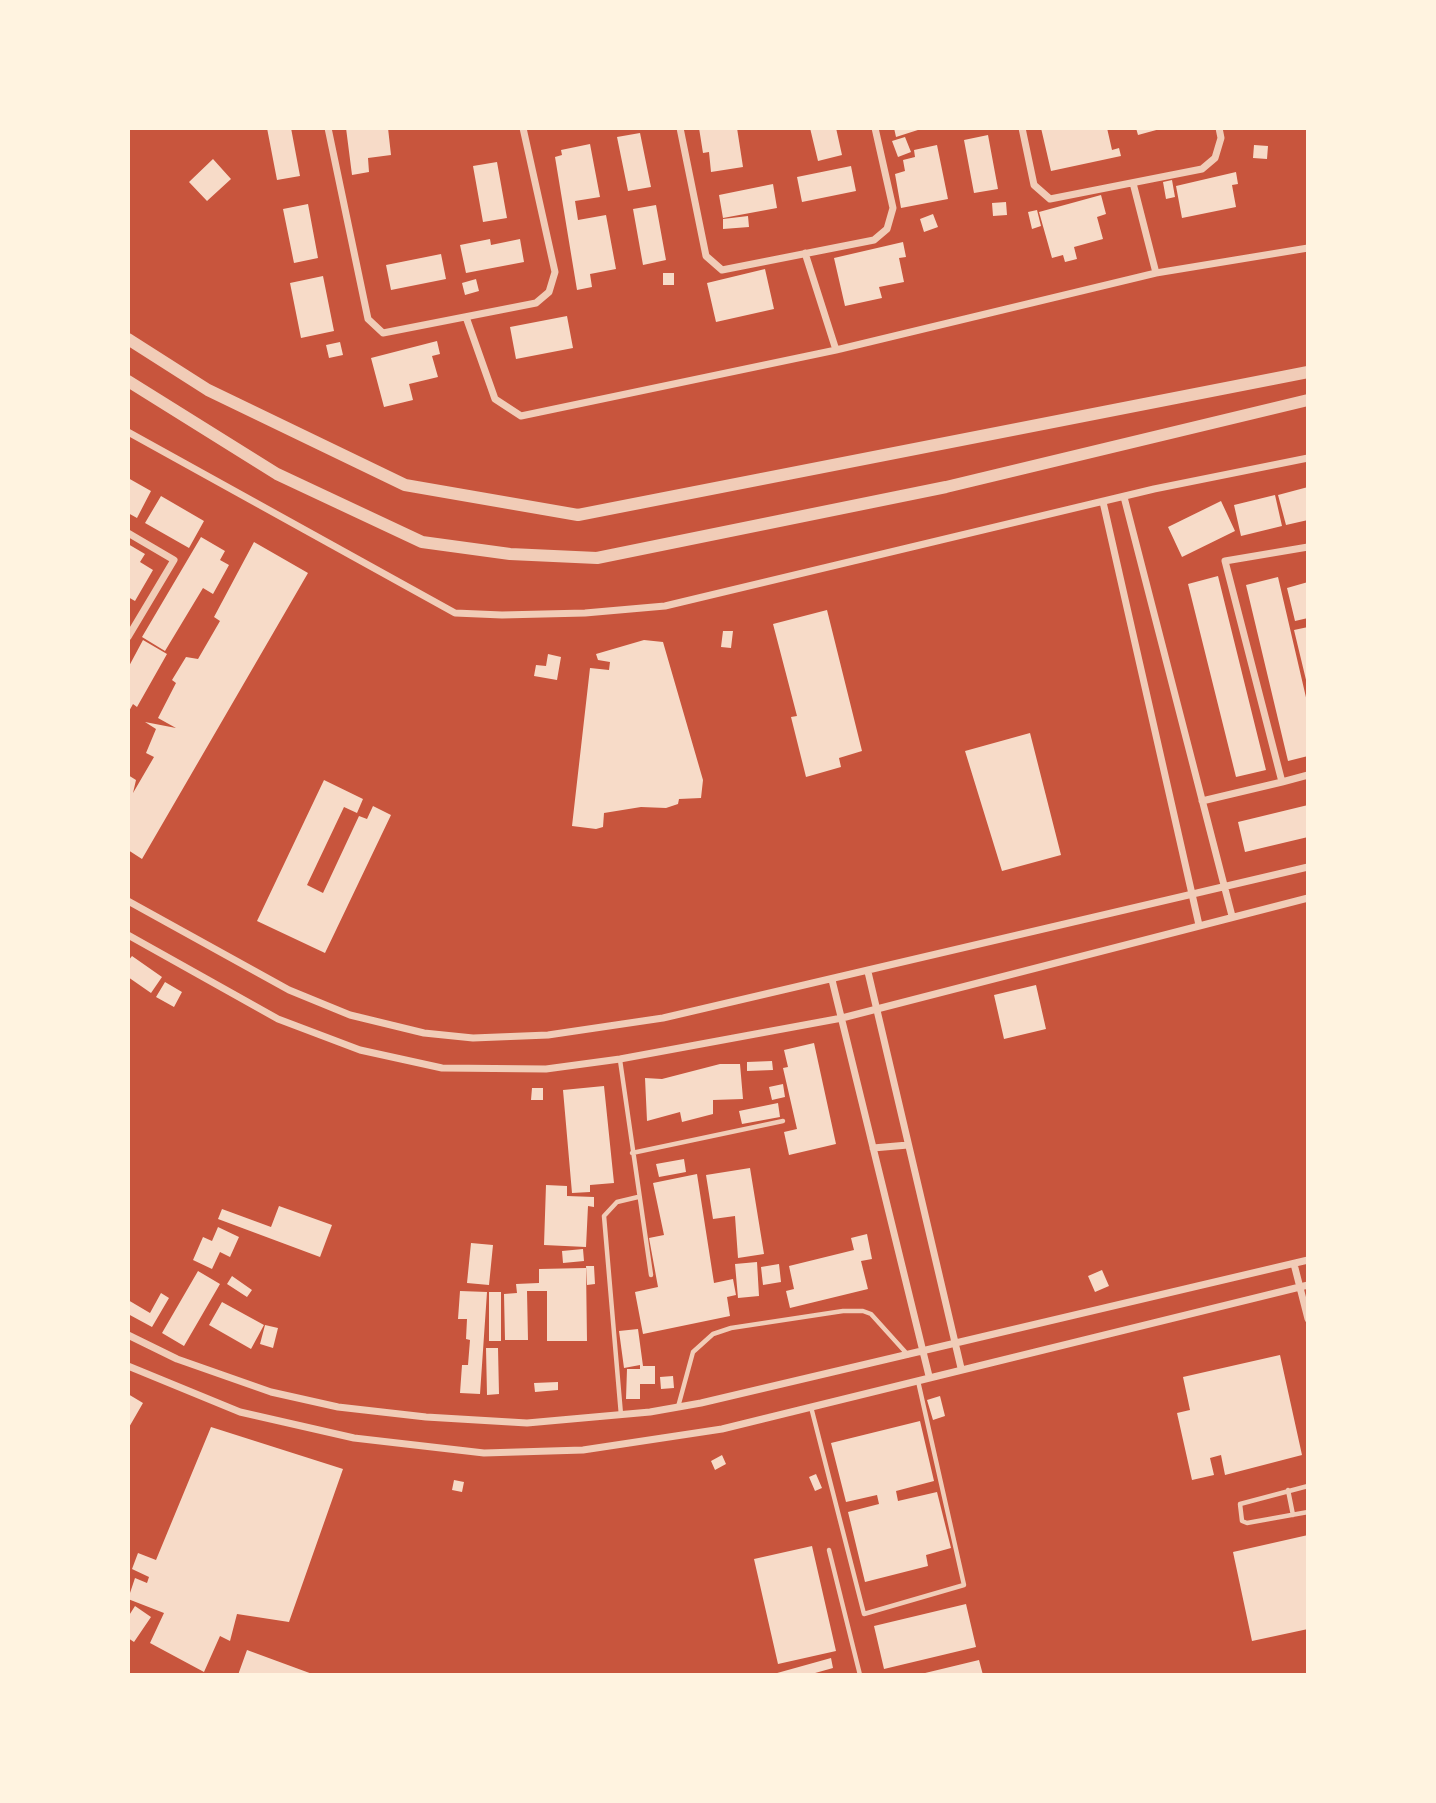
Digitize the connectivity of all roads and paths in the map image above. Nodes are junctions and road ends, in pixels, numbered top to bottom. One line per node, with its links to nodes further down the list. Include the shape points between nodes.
1 (328, 128): 11 (street, via 368,319 383,333)
2 (523, 128): 11 (street, via 555,272 549,292 536,303)
3 (680, 128): 9 (street, via 706,256 722,270)
4 (875, 128): 9 (street, via 893,208 887,229 874,240)
5 (1022, 128): 7 (street, via 1034,185 1049,199)
6 (1219, 128): 7 (street, via 1215,158 1202,169)
7 (1132, 183): 10 (street)
8 (1308, 248): 10 (street)
9 (805, 253): 13 (street)
10 (1156, 273): 13 (street)
11 (466, 317): 13 (street, via 495,399 521,416)
12 (128, 339): 14 (street, via 208,390 405,485 578,515)
13 (836, 350)
14 (1308, 372)
15 (128, 382): 16 (street, via 277,474 422,541 510,554 597,558 946,487)
16 (1308, 400)
17 (128, 432): 20 (street, via 455,613 585,613 666,606)
18 (1308, 458): 19 (street)
19 (1124, 497): 20 (street); 26 (street)
20 (1103, 502): 29 (street)
21 (128, 533): 23 (street, via 174,559)
22 (1308, 547): 25 (street, via 1225,561)
23 (128, 637)
24 (1308, 775): 25 (street)
25 (1282, 782): 26 (street)
26 (1202, 801): 28 (street)
27 (1308, 867): 28 (street)
28 (1224, 887): 29 (street); 32 (street)
29 (1191, 895): 33 (street); 35 (street)
30 (1308, 898): 32 (street)
31 (128, 901): 36 (street, via 301,995 350,1015 424,1033 472,1038 548,1035 663,1018)
32 (1232, 916): 33 (street)
33 (1199, 925): 37 (street)
34 (128, 935): 39 (street, via 278,1019 359,1050 442,1068 547,1069)
35 (868, 972): 36 (street); 37 (street)
36 (832, 980): 38 (street)
37 (876, 1009): 38 (street); 41 (street)
38 (842, 1018): 39 (street); 42 (street)
39 (620, 1059): 43 (lane)
40 (783, 1121): 43 (lane)
41 (908, 1145): 42 (street); 51 (street)
42 (873, 1148): 52 (street)
43 (632, 1153): 44 (lane)
44 (638, 1197): 47 (lane); 60 (lane, via 617,1202 604,1216)
45 (1308, 1260): 46 (street)
46 (1293, 1264): 48 (street); 51 (street)
47 (651, 1275)
48 (1304, 1286): 49 (street); 55 (street)
49 (1308, 1319)
50 (128, 1335): 60 (street, via 177,1359 271,1392 338,1407 527,1423)
51 (955, 1343): 52 (street); 55 (street)
52 (923, 1352): 53 (street); 56 (street)
53 (908, 1355): 59 (street); 59 (lane, via 863,1311 731,1328 713,1334 693,1352)
54 (128, 1366): 58 (street, via 240,1412 354,1438 484,1453 583,1450 722,1429)
55 (961, 1368): 56 (street)
56 (929, 1376): 57 (street)
57 (918, 1380): 58 (street); 58 (lane, via 964,1585 864,1614)
58 (811, 1406)
59 (677, 1408): 60 (street)
60 (621, 1416)
61 (1308, 1486): 62 (lane)
62 (1288, 1490): 64 (lane); 64 (lane, via 1243,1501 1242,1521)
63 (1308, 1512): 64 (lane)
64 (1293, 1515)
65 (829, 1550): 66 (lane)
66 (860, 1675)

